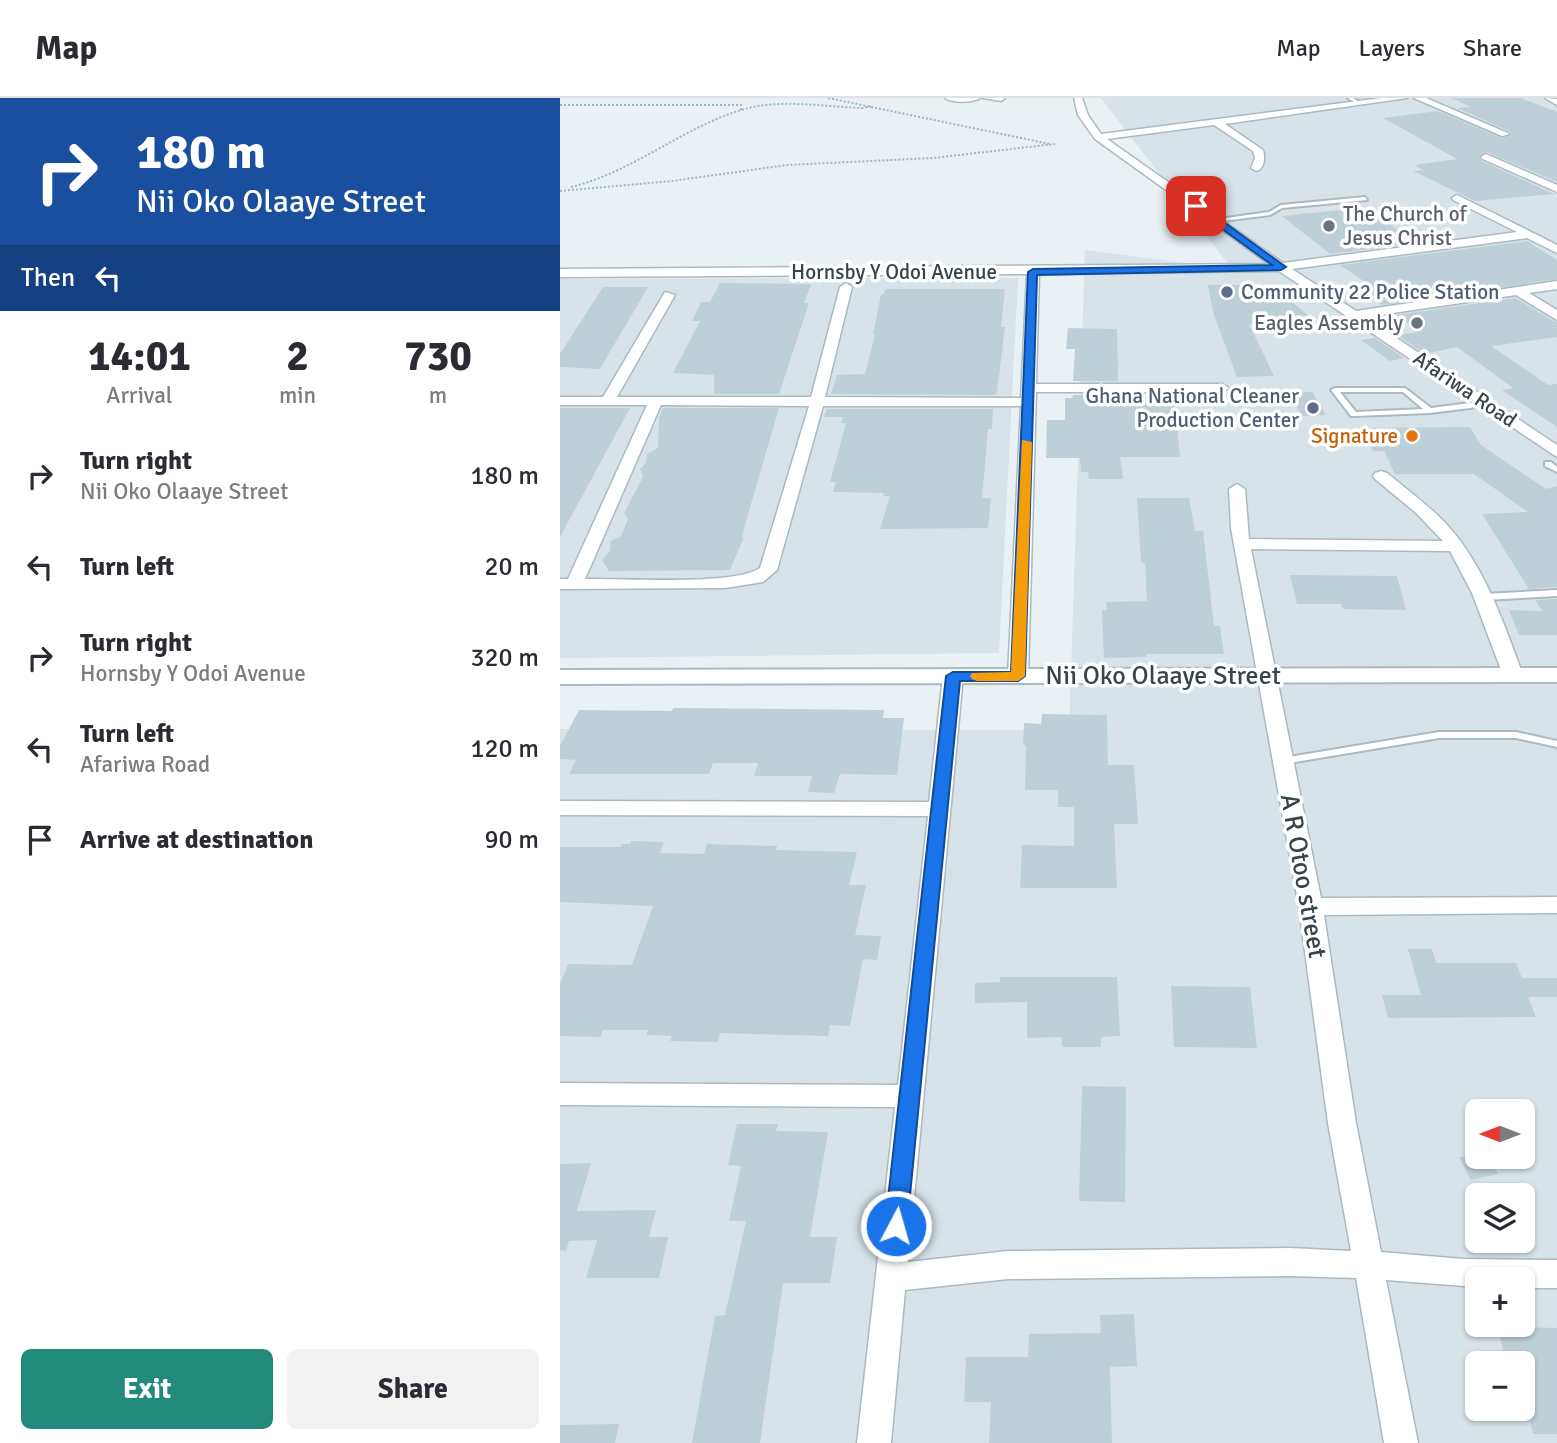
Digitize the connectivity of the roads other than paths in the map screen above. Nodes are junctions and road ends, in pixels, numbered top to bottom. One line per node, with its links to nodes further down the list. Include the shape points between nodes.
1 (949, 98): 8 (street)
2 (1001, 98): 9 (street)
3 (1078, 98): 14 (street, Afariwa Road)
4 (1350, 98): 11 (lane)
5 (1403, 98): 11 (street)
6 (1418, 98): 13 (street)
7 (1549, 98): 10 (street)
8 (976, 99)
9 (987, 99)
10 (1557, 102)
11 (1359, 103): 12 (street)
12 (1216, 122): 14 (street); 16 (street, via 1258,150 1261,158)
13 (1505, 134)
14 (1098, 137): 20 (street, Afariwa Road)
15 (1486, 157): 17 (street)
16 (1256, 168)
17 (1557, 190)
18 (1457, 198): 21 (street)
19 (1365, 199): 20 (lane, via 1281,207 1270,213)
20 (1215, 220): 23 (street, Afariwa Road)
21 (1529, 234): 22 (street); 23 (street, Hornsby Y Odoi Avenue)
22 (1557, 250)
23 (1281, 267): 24 (street, Hornsby Y Odoi Avenue); 30 (street, Afariwa Road)
24 (1033, 272): 25 (street, Hornsby Y Odoi Avenue); 33 (street)
25 (560, 273)
26 (1557, 285): 28 (street)
27 (846, 288): 37 (street)
28 (1518, 291): 30 (street); 31 (street)
29 (669, 295): 35 (street)
30 (1356, 315): 38 (street, Afariwa Road)
31 (1557, 316)
32 (1222, 388): 33 (street)
33 (1028, 395): 37 (street); 52 (street)
34 (560, 401): 35 (street)
35 (608, 401): 36 (street)
36 (656, 401): 37 (street); 46 (street)
37 (818, 401): 46 (street, via 768,570 757,578 725,583)
38 (1486, 403): 39 (lane); 40 (street, Afariwa Road)
39 (1430, 411): 39 (lane, via 1405,390 1335,390 1354,414)
40 (1554, 454): 41 (lane)
41 (1557, 470)
42 (1381, 476): 45 (street, via 1433,520)
43 (1237, 489): 44 (street, A R Otoo street)
44 (1242, 544): 45 (street); 53 (street, A R Otoo street)
45 (1455, 546): 48 (street)
46 (567, 584)
47 (1557, 593): 48 (lane)
48 (1484, 597): 49 (street)
49 (1513, 675): 50 (street, Nii Oko Olaaye Street); 53 (street, Nii Oko Olaaye Street)
50 (1557, 675)
51 (953, 676): 52 (street, Nii Oko Olaaye Street); 54 (street, Nii Oko Olaaye Street); 58 (street)
52 (1018, 676): 53 (street, Nii Oko Olaaye Street)
53 (1267, 676): 56 (street, A R Otoo street)
54 (560, 677)
55 (1557, 744): 56 (lane, via 1516,735 1439,735)
56 (1283, 761): 60 (street, A R Otoo street)
57 (560, 807): 58 (street)
58 (940, 809): 62 (street)
59 (1557, 905): 60 (street)
60 (1311, 907): 63 (street, A R Otoo street)
61 (560, 1094): 62 (street)
62 (909, 1096): 65 (street)
63 (1367, 1265): 64 (street); 65 (street, via 1008,1265); 67 (street, A R Otoo street)
64 (1557, 1274)
65 (891, 1278): 66 (street)
66 (874, 1443)
67 (1401, 1443)

